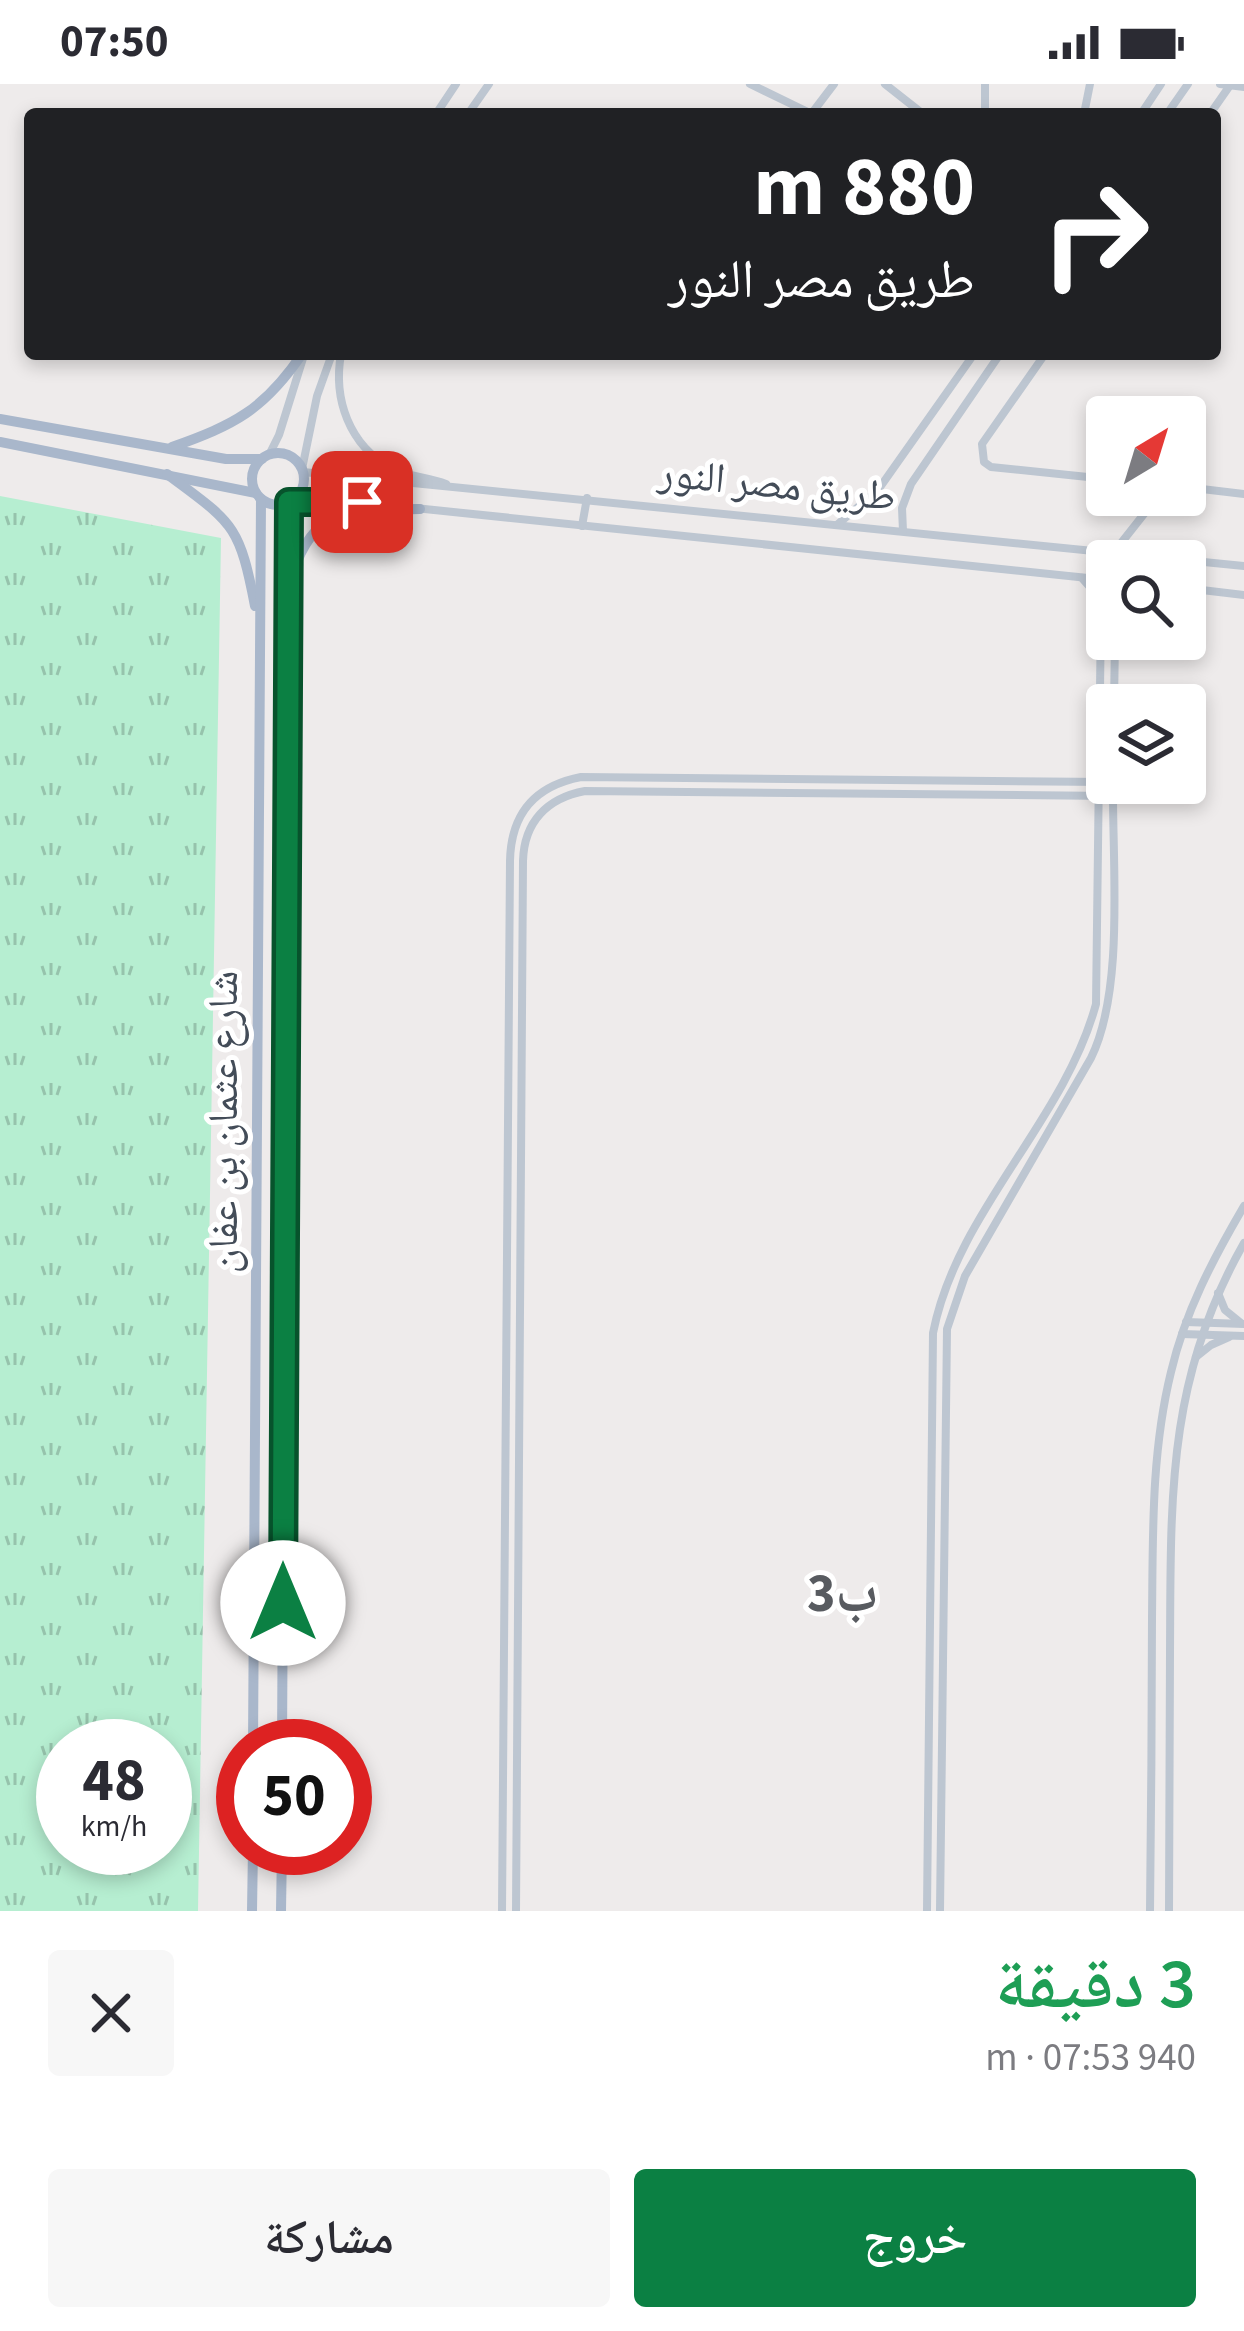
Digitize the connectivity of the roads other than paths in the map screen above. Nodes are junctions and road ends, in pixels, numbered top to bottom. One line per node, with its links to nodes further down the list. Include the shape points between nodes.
1 (751, 84): 6 (street)
2 (885, 84): 7 (street)
3 (1220, 84): 4 (street)
4 (1231, 85): 5 (street)
5 (1244, 87)
6 (800, 108)
7 (915, 108)
8 (298, 360): 17 (main road, via 249,413)
9 (301, 360): 18 (street, via 280,435)
10 (334, 360): 19 (street, via 317,396)
11 (337, 360): 22 (street, via 340,400 358,440 392,469)
12 (970, 360): 30 (street, via 878,490)
13 (996, 360): 32 (street, via 911,484)
14 (1041, 360): 21 (street, via 982,444 984,462)
15 (0, 419): 17 (main road)
16 (0, 442): 20 (main road)
17 (168, 448): 18 (main road)
18 (265, 457): 19 (main road, via 292,457); 25 (main road, via 253,471)
19 (302, 470): 22 (street, طريق مصر النور); 27 (main road, via 302,490)
20 (164, 472): 25 (main road); 42 (main road, via 204,498 236,536)
21 (1086, 477)
22 (458, 489): 26 (street, طريق مصر النور)
23 (1206, 490): 24 (street)
24 (1244, 494)
25 (258, 496): 27 (main road, via 274,505); 42 (main road, شارع عثمان بن عفان)
26 (587, 498): 30 (street, طريق مصر النور); 31 (street)
27 (291, 501): 28 (street, طريق مصر النور); 39 (main road, شارع عثمان بن عفان)
28 (420, 509): 31 (street, طريق مصر النور); 39 (main road, via 326,519 303,544)
29 (1142, 516): 33 (street)
30 (838, 524): 32 (street, طريق مصر النور)
31 (582, 527): 37 (street, طريق مصر النور)
32 (903, 531): 34 (street, طريق مصر النور)
33 (1123, 540)
34 (1086, 549)
35 (1206, 562): 36 (street, طريق مصر النور)
36 (1244, 566)
37 (1082, 578): 38 (street, طريق مصر النور); 43 (street, via 1101,611)
38 (1086, 578)
39 (289, 583): 59 (main road, شارع عثمان بن عفان)
40 (1206, 590): 41 (street)
41 (1244, 595)
42 (260, 630): 58 (main road, شارع عثمان بن عفان)
43 (1104, 684)
44 (1086, 782): 66 (street, via 581,777 543,790 518,818 510,860)
45 (1086, 796): 67 (street, via 584,791 552,802 529,828)
46 (1099, 804): 68 (street, via 1092,1021 952,1270 933,1333)
47 (1113, 804): 69 (street, via 1105,1024 965,1276 947,1329)
48 (1244, 1205): 51 (street)
49 (1244, 1243): 50 (street)
50 (1218, 1289): 52 (street); 53 (street, via 1225,1310)
51 (1186, 1322): 52 (street); 54 (street)
52 (1204, 1322): 53 (street); 55 (street)
53 (1243, 1324)
54 (1182, 1334): 55 (street); 70 (street, via 1154,1496)
55 (1200, 1334): 56 (street); 57 (street)
56 (1240, 1335): 57 (street)
57 (1191, 1363): 71 (street, via 1172,1496)
58 (254, 1648): 59 (main road); 60 (main road, شارع عثمان بن عفان)
59 (283, 1649): 61 (main road, شارع عثمان بن عفان)
60 (253, 1719)
61 (282, 1719)
62 (253, 1875): 64 (main road)
63 (282, 1875): 65 (main road)
64 (252, 1911)
65 (281, 1911)
66 (502, 1911)
67 (516, 1911)
68 (927, 1911)
69 (940, 1911)
70 (1150, 1911)
71 (1169, 1911)

